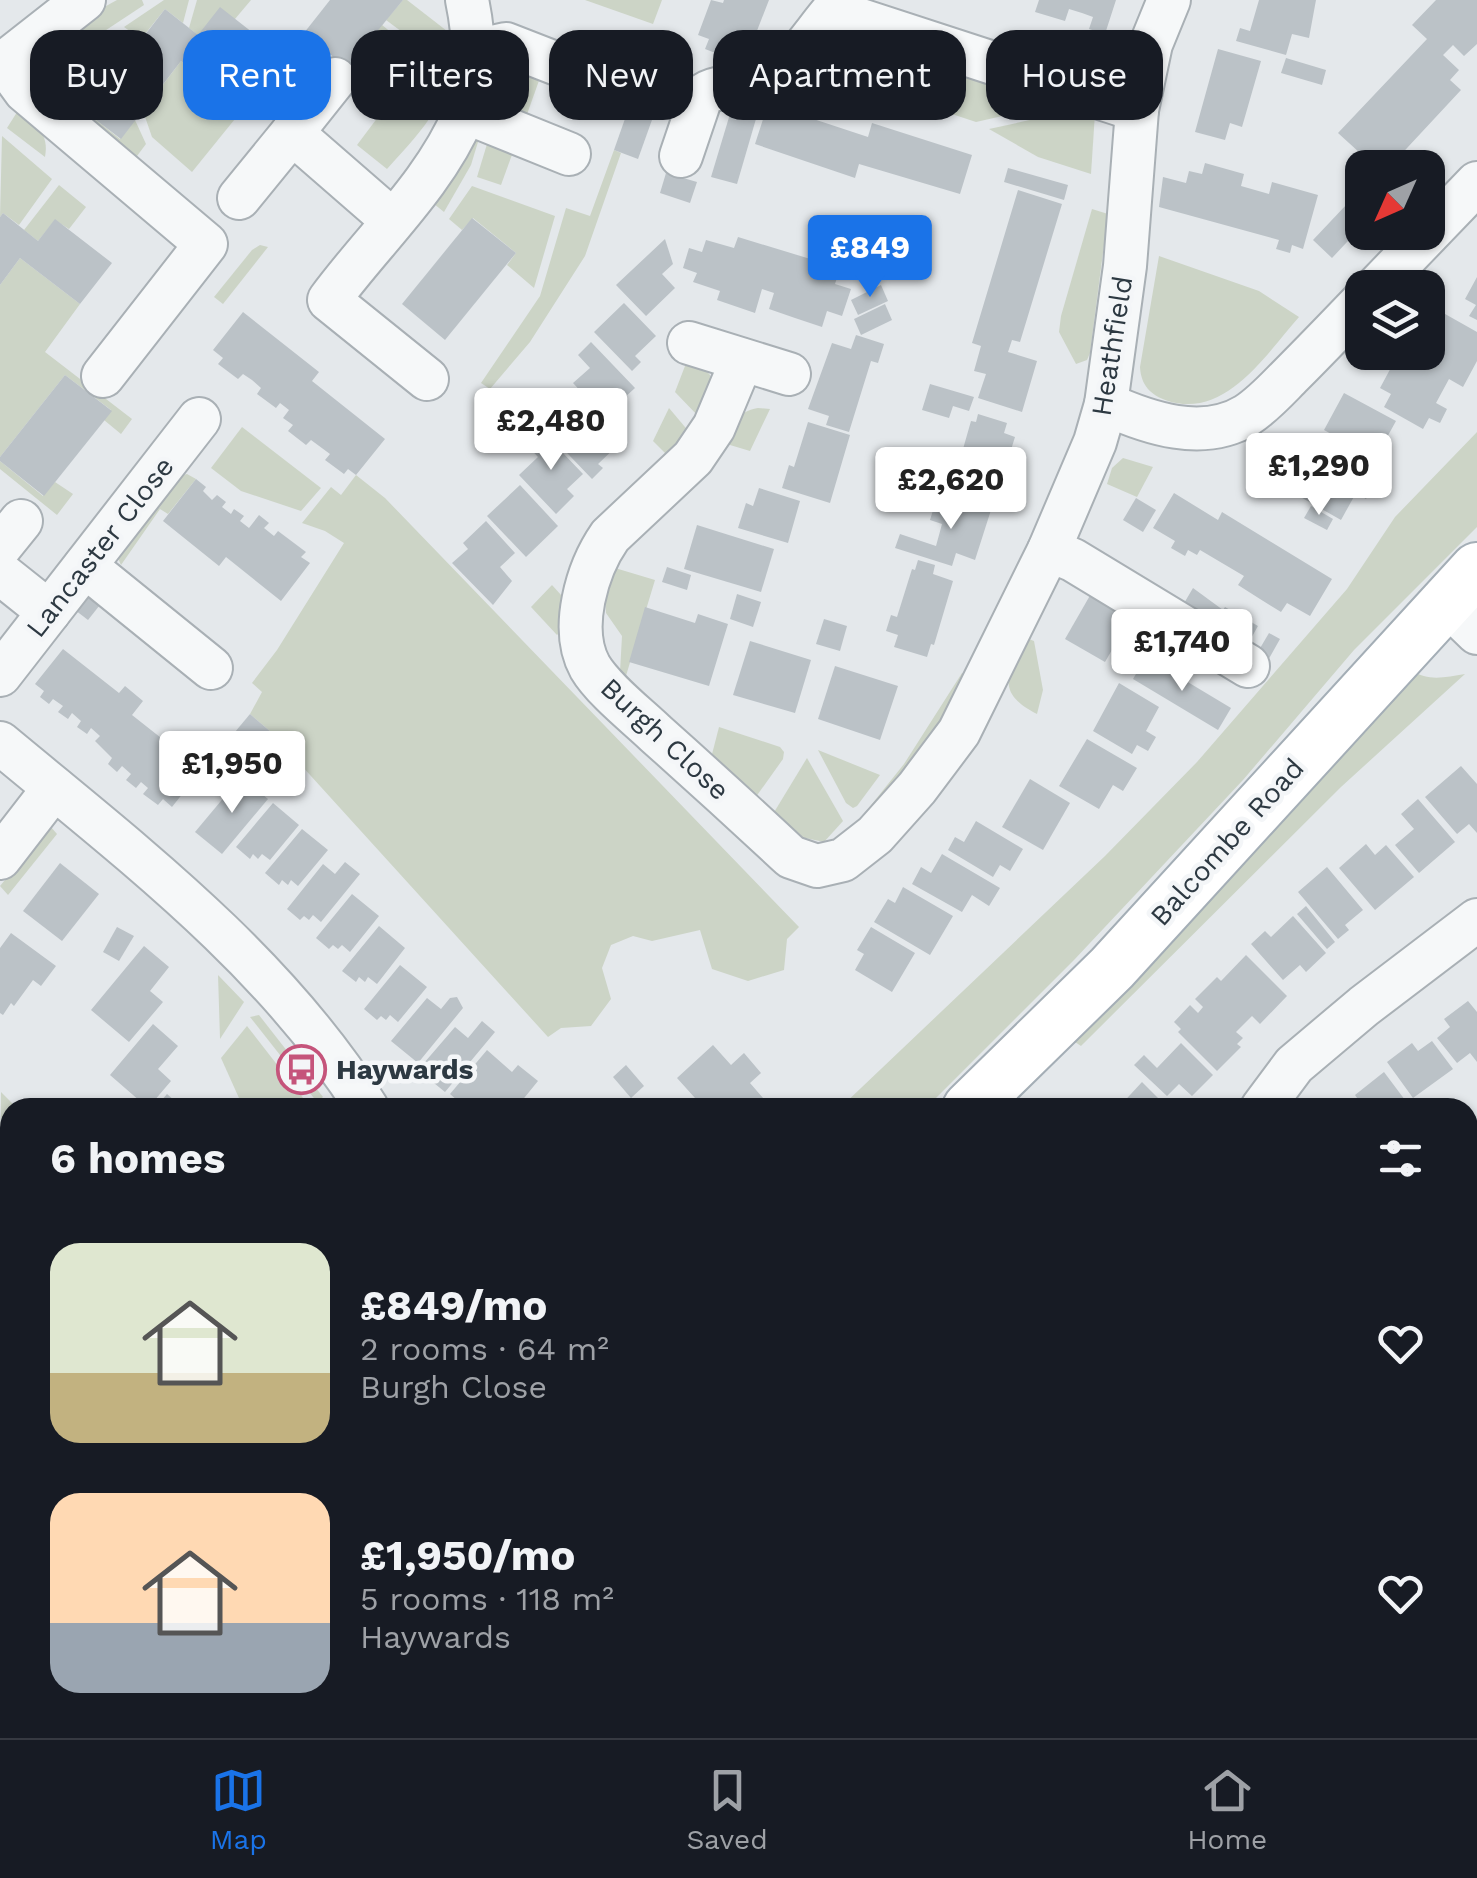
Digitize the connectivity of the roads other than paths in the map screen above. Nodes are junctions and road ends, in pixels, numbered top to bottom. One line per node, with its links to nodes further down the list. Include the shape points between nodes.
1 (84, 0): 7 (street)
2 (467, 0): 4 (street)
3 (1169, 0): 5 (street, Heathfield)
4 (471, 30)
5 (1157, 30)
6 (986, 61): 14 (street, via 833,11 772,80 706,92)
7 (2, 64): 23 (street, via 206,244)
8 (335, 79): 12 (street)
9 (461, 120): 17 (street)
10 (486, 120): 13 (street)
11 (1136, 120): 25 (street, Heathfield)
12 (292, 134): 16 (street); 17 (street)
13 (569, 154)
14 (681, 156)
15 (1477, 182): 18 (street)
16 (240, 198)
17 (392, 220): 24 (street, via 328,300)
18 (1393, 270)
19 (1345, 320): 25 (street, via 1243,418 1172,427)
20 (689, 343): 21 (street)
21 (742, 360): 22 (street); 38 (street, Burgh Close, via 694,458 602,548 586,591 582,645 591,668 635,714 792,857 817,866)
22 (789, 374)
23 (103, 376)
24 (426, 379)
25 (1106, 404): 27 (street, Heathfield)
26 (200, 419): 28 (street, Lancaster Close)
27 (1049, 550): 32 (street); 38 (street, Heathfield, via 959,732 917,788)
28 (85, 566): 31 (street, Lancaster Close); 33 (street)
29 (0, 573): 31 (street)
30 (1467, 602): 41 (main road, Balcombe Road)
31 (49, 612): 34 (street, Lancaster Close)
32 (1248, 666)
33 (211, 668)
34 (0, 675)
35 (0, 743): 36 (street)
36 (54, 788): 37 (street); 40 (street, via 227,938 296,1013)
37 (0, 858)
38 (843, 860)
39 (1477, 920): 42 (street, via 1294,1065)
40 (360, 1098)
41 (979, 1098)
42 (1269, 1098)

